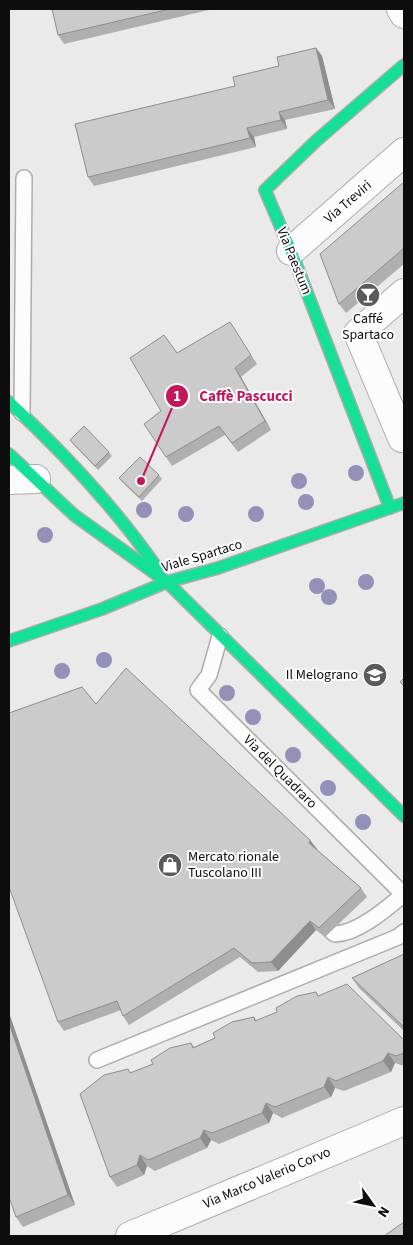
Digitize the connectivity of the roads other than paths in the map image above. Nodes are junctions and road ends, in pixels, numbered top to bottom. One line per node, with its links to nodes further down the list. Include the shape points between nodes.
1 (401, 9): 2 (street)
2 (404, 14)
3 (404, 65): 6 (street, Via Paestum, via 265,190)
4 (404, 152): 6 (street, Via Treviri)
5 (24, 178): 9 (lane, via 29,207)
6 (291, 251): 15 (street, Via Paestum)
7 (404, 293): 10 (street, via 358,333)
8 (9, 402): 9 (street)
9 (22, 413): 16 (street, via 99,490)
10 (402, 438)
11 (9, 454): 13 (street)
12 (9, 480): 13 (street)
13 (36, 480): 16 (street, via 74,515)
14 (404, 503): 15 (street, Viale Spartaco)
15 (390, 508): 16 (street, Viale Spartaco, via 218,568)
16 (167, 582): 17 (street); 18 (street, Viale Spartaco, via 102,609)
17 (220, 636): 19 (street); 20 (lane, Via del Quadraro, via 209,675 198,690)
18 (9, 641)
19 (404, 816)
20 (404, 894): 21 (lane, via 378,915 346,932 335,934)
21 (331, 931)
22 (404, 932): 23 (lane)
23 (98, 1060)
24 (404, 1120): 25 (street, Via Marco Valerio Corvo)
25 (130, 1236)

